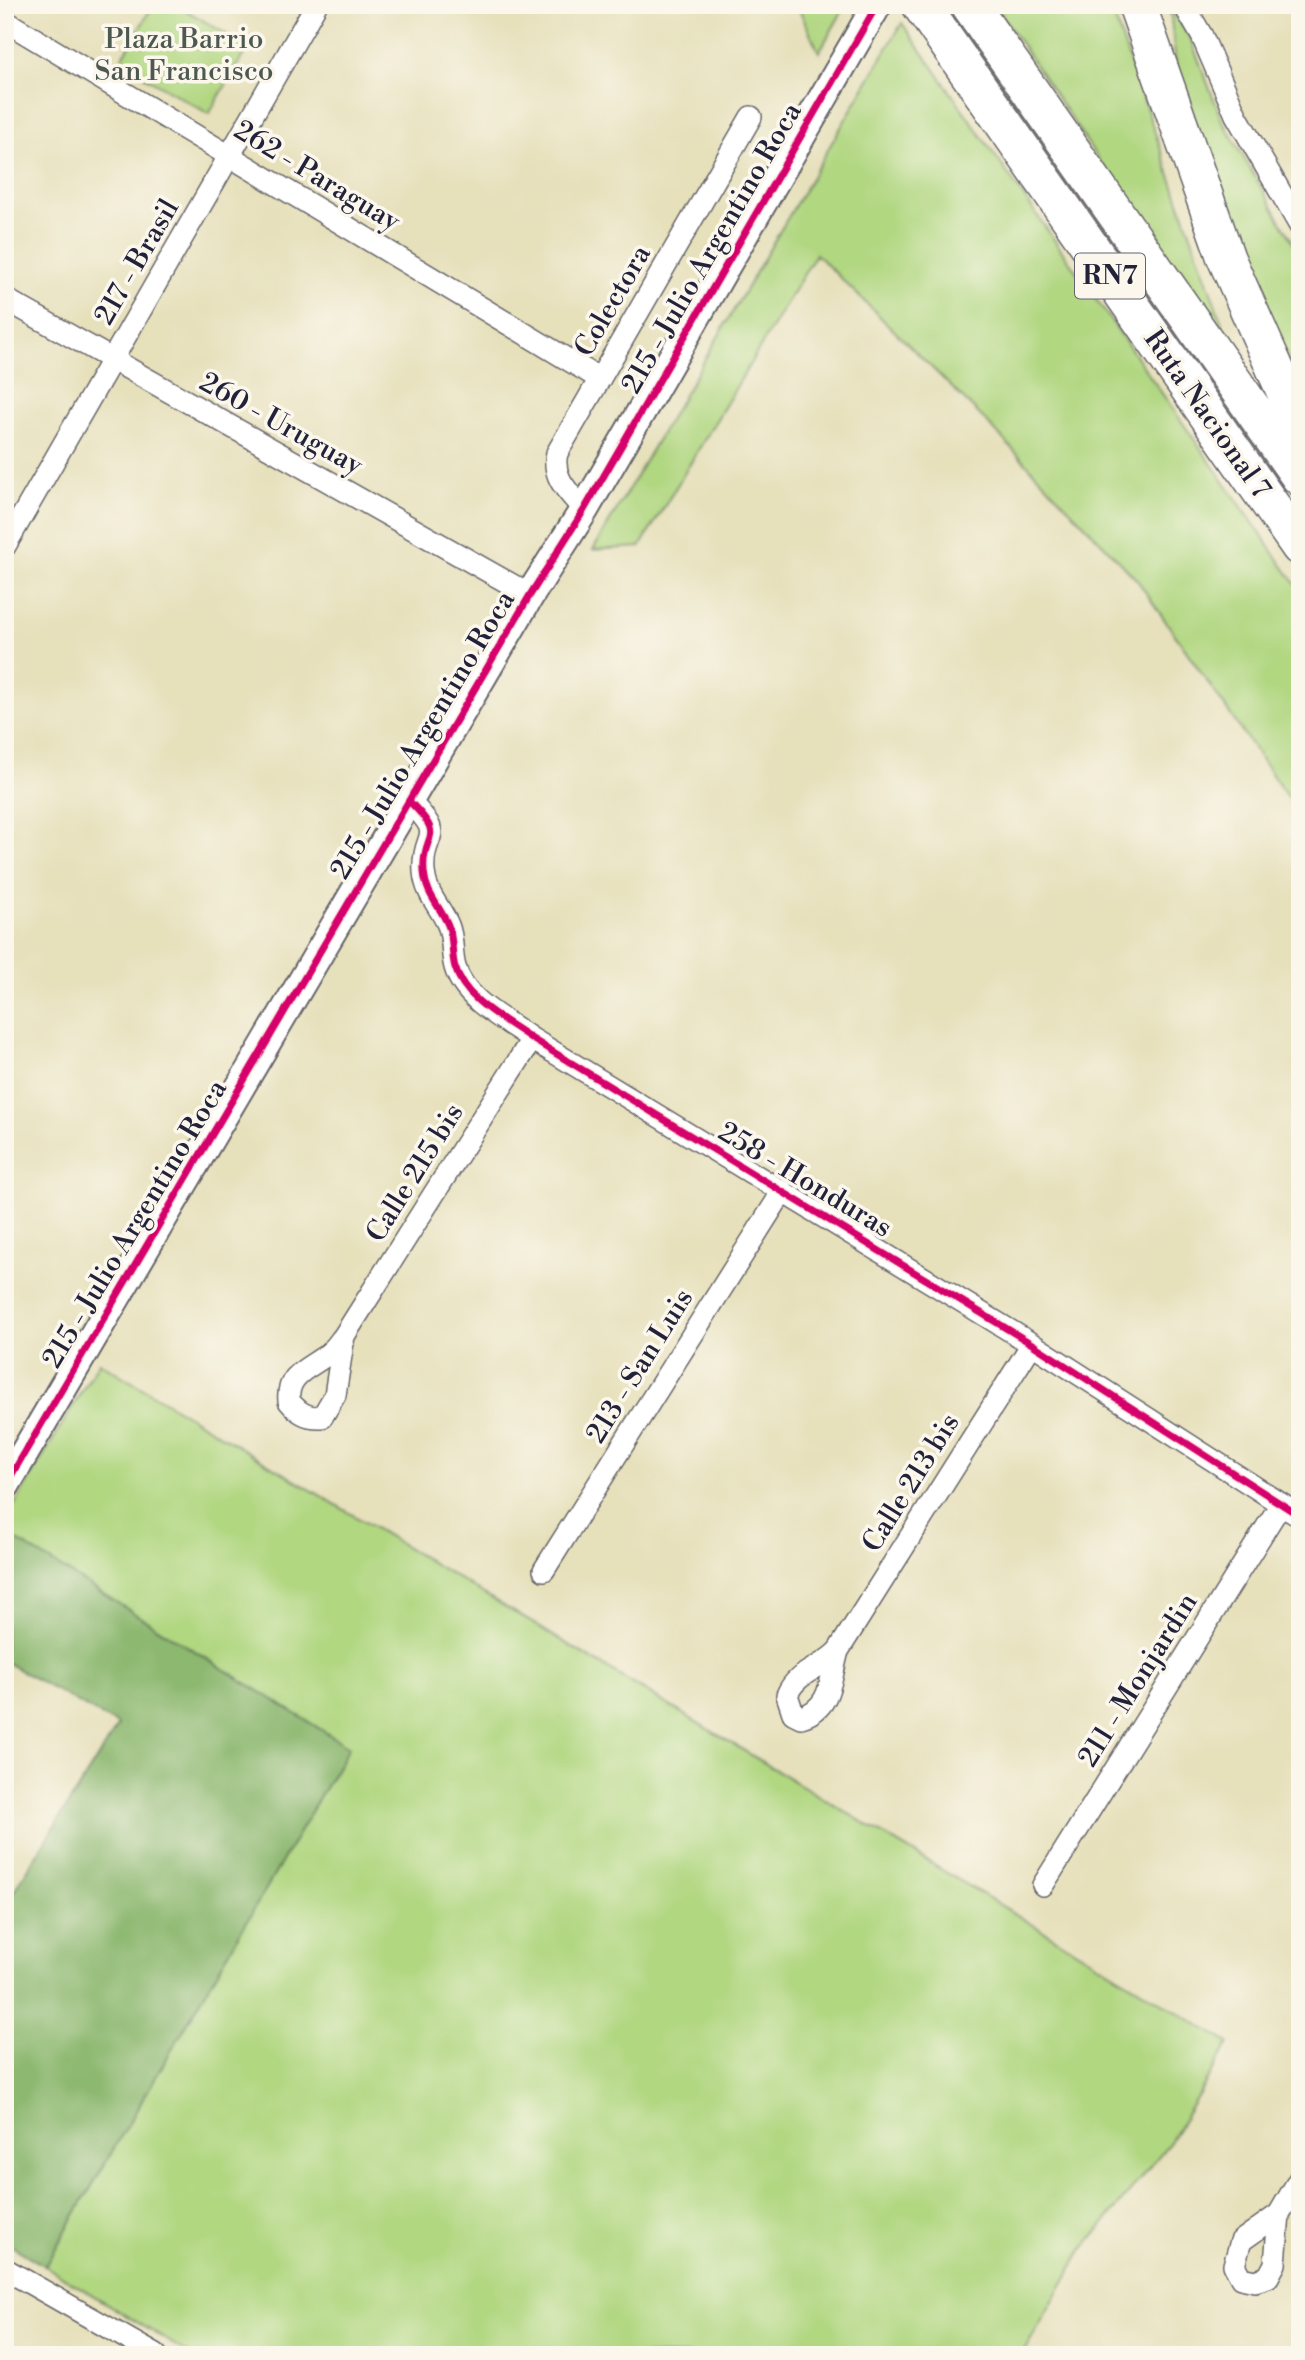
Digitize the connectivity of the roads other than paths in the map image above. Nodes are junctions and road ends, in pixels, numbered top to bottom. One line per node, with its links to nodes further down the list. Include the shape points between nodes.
1 (316, 5): 9 (street, 217 - Brasil)
2 (877, 5): 16 (street, 215 - Julio Argentino Roca)
3 (921, 5): 18 (highway, Ruta Nacional 7 / RN7)
4 (970, 5): 15 (highway, Ruta Nacional 7 / RN7)
5 (1137, 5): 14 (highway, via 1226,258)
6 (1184, 5): 10 (street, via 1236,115)
7 (5, 22): 9 (street, 262 - Paraguay)
8 (751, 117): 13 (street, Colectora)
9 (231, 156): 12 (street, 217 - Brasil); 13 (street, 262 - Paraguay)
10 (1300, 226)
11 (5, 299): 12 (street, 260 - Uruguay)
12 (111, 361): 17 (street, 217 - Brasil); 19 (street, 260 - Uruguay)
13 (600, 379): 16 (street, Colectora, via 554,466 561,483)
14 (1300, 425)
15 (1300, 477)
16 (584, 510): 19 (street, 215 - Julio Argentino Roca)
17 (5, 545)
18 (1300, 547)
19 (530, 595): 20 (street, 215 - Julio Argentino Roca)
20 (409, 801): 21 (street, 258 - Honduras, via 429,822 432,833 424,872 428,893 447,923 454,967 464,987); 25 (street, 215 - Julio Argentino Roca)
21 (533, 1039): 22 (street, 258 - Honduras); 23 (street, Calle 215 bis)
22 (783, 1191): 24 (street, 258 - Honduras); 28 (street, 213 - San Luis)
23 (344, 1336)
24 (1032, 1345): 26 (street, 258 - Honduras); 29 (street, Calle 213 bis)
25 (5, 1486)
26 (1281, 1504): 27 (street, 258 - Honduras); 30 (street, 211 - Monjardin)
27 (1300, 1516)
28 (544, 1570)
29 (838, 1651)
30 (1043, 1885)
31 (1300, 2178): 32 (street)
32 (1279, 2214)
33 (5, 2269): 34 (street)
34 (156, 2355)

